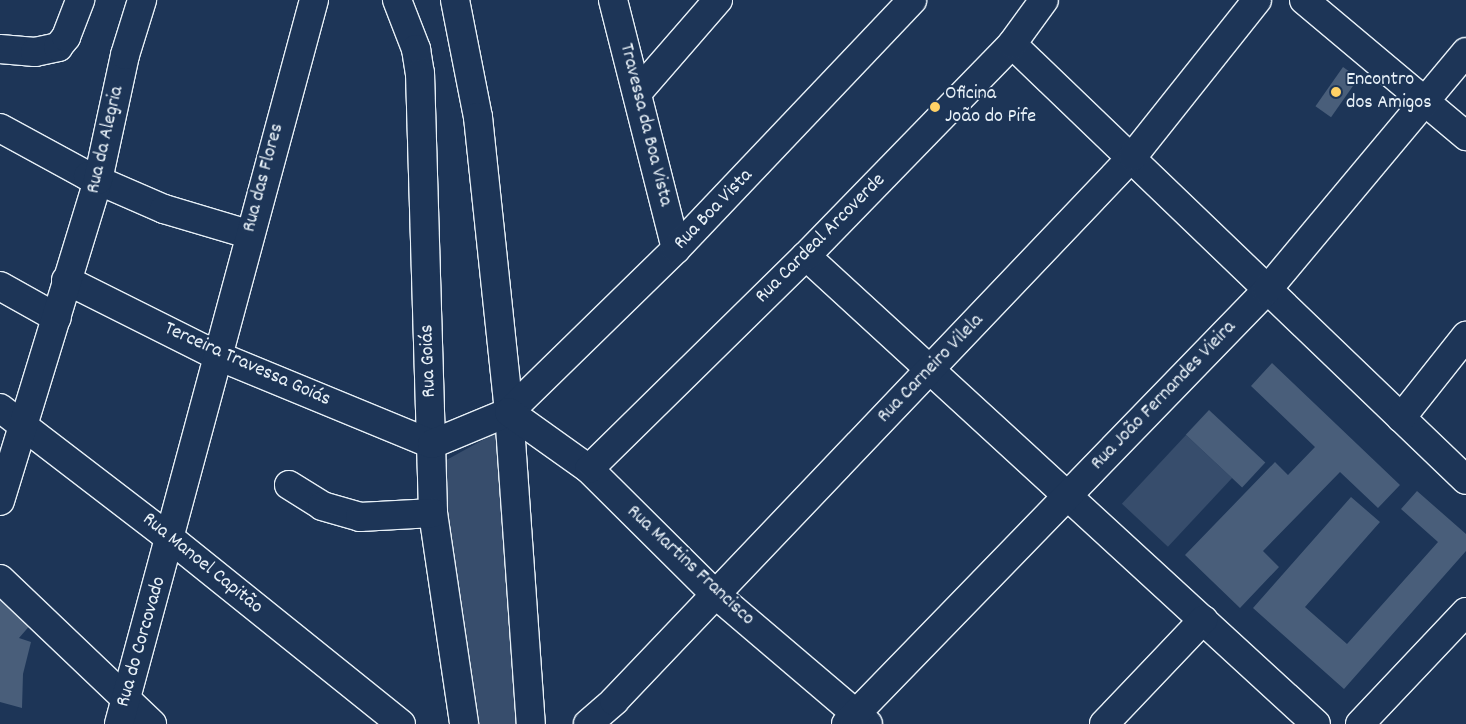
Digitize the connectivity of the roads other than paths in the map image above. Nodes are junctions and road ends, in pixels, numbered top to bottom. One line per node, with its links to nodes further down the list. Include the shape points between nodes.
1 (80, 0): 13 (street, via 66,37 58,47 35,52)
2 (142, 0): 20 (street, Rua da Alegria, via 125,56)
3 (397, 0): 35 (street, Rua Goiás, via 416,49 421,88)
4 (455, 0): 32 (street, via 478,116)
5 (613, 0): 15 (street, Travessa da Boa Vista)
6 (718, 0): 15 (street)
7 (912, 0): 22 (street, Rua Boa Vista)
8 (1044, 0): 12 (street, Rua Cardeal Arcoverde)
9 (1257, 0): 19 (street, Rua Carneiro Vilela)
10 (1304, 0): 16 (street)
11 (307, 3): 21 (street, Rua das Flores)
12 (1012, 44): 19 (street); 23 (street, Rua Cardeal Arcoverde)
13 (0, 49)
14 (1466, 52): 16 (street, Rua João Fernandes Vieira)
15 (638, 92): 22 (street, Travessa da Boa Vista)
16 (1422, 102): 18 (street); 26 (street, Rua João Fernandes Vieira)
17 (0, 128): 20 (street)
18 (1466, 136)
19 (1133, 156): 26 (street); 30 (street, Rua Carneiro Vilela)
20 (98, 180): 21 (street, via 164,209); 24 (street, Rua da Alegria)
21 (248, 234): 29 (street, Rua das Flores)
22 (676, 250): 32 (street, Rua Boa Vista)
23 (806, 256): 30 (street); 36 (street, Rua Cardeal Arcoverde)
24 (66, 280): 27 (street, Rua da Alegria); 29 (street, Terceira Travessa Goiás)
25 (0, 286): 27 (street)
26 (1266, 290): 33 (street); 39 (street, Rua João Fernandes Vieira)
27 (56, 318): 34 (street, Rua da Alegria)
28 (1466, 336): 33 (street)
29 (218, 356): 35 (street, Terceira Travessa Goiás); 42 (street, Rua do Corcovado)
30 (931, 369): 39 (street); 44 (street, Rua Carneiro Vilela)
31 (0, 408): 34 (street, Rua Manoel Capitão)
32 (508, 412): 35 (street); 36 (street, Rua Martins Francisco); 52 (street)
33 (1401, 418): 37 (street)
34 (23, 425): 40 (street, Rua da Alegria); 42 (street, Rua Manoel Capitão)
35 (432, 444): 41 (street, Rua Goiás)
36 (589, 469): 44 (street, Rua Martins Francisco)
37 (1466, 480)
38 (289, 486): 41 (street, via 322,506 360,517)
39 (1068, 495): 46 (street); 48 (street, Rua João Fernandes Vieira)
40 (0, 501)
41 (433, 512): 51 (street, Rua Goiás)
42 (171, 538): 47 (street, Rua do Corcovado); 50 (street, Rua Manoel Capitão)
43 (0, 579): 47 (street)
44 (714, 593): 48 (street, Rua Martins Francisco); 53 (street, Rua Carneiro Vilela, via 614,701)
45 (1466, 612): 56 (street)
46 (1204, 620): 54 (street); 55 (street)
47 (122, 712): 49 (street)
48 (857, 720)
49 (152, 724)
50 (400, 724)
51 (464, 724)
52 (531, 724)
53 (588, 724)
54 (1104, 724)
55 (1316, 724)
56 (1360, 724)

